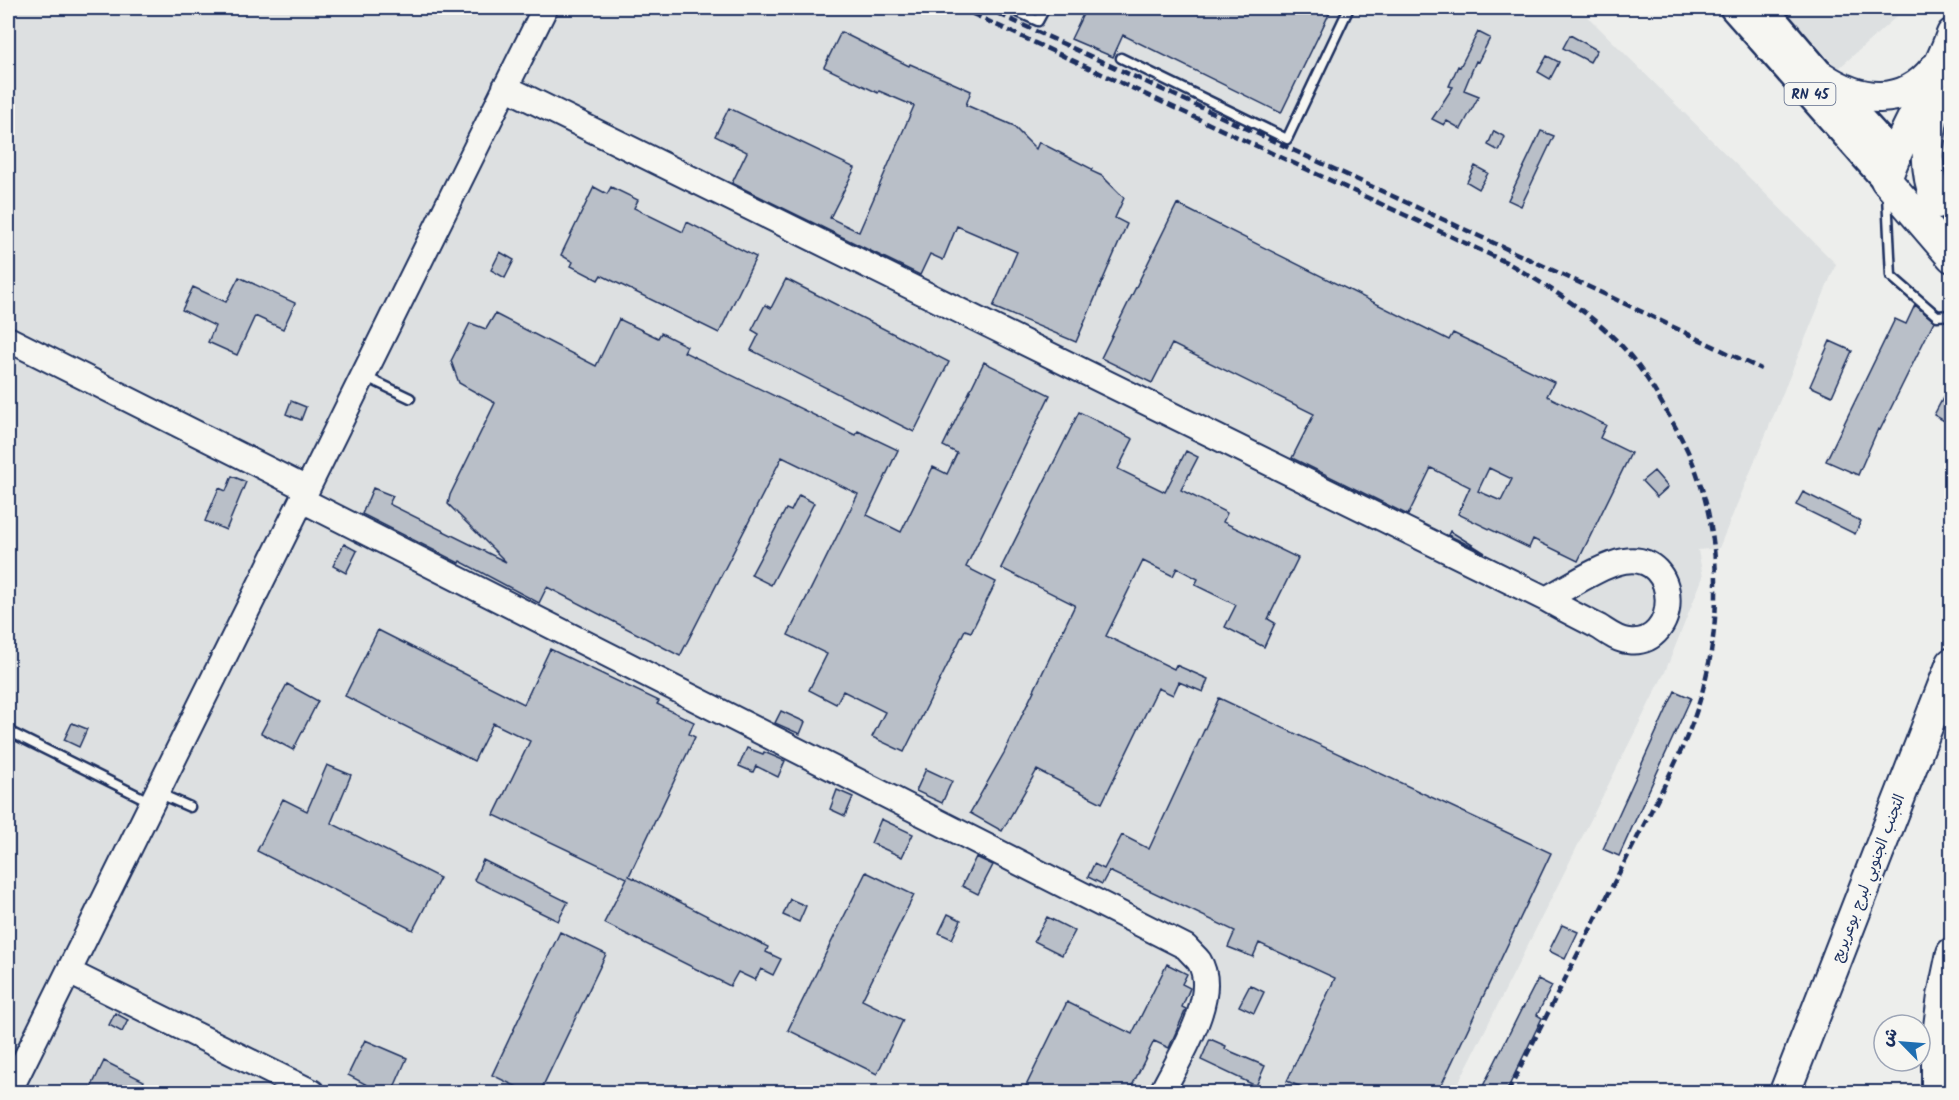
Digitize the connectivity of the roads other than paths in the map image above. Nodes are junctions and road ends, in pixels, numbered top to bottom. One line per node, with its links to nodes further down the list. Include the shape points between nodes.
1 (545, 8): 10 (street)
2 (1009, 8): 3 (lane, via 1038,21)
3 (1045, 8)
4 (1349, 8): 8 (lane, via 1287,139)
5 (1734, 8): 12 (main road, RN 45)
6 (1763, 8): 9 (main road, RN 45)
7 (1948, 45): 9 (highway, via 1926,77 1890,97 1860,96); 11 (highway); 12 (highway)
8 (1121, 58)
9 (1822, 77): 12 (main road, RN 45)
10 (506, 87): 17 (street); 20 (street)
11 (1929, 131): 12 (highway); 13 (highway, via 1928,172)
12 (1896, 169): 13 (highway, RN 45); 14 (highway, RN 45); 15 (lane, via 1891,276 1937,316)
13 (1944, 212)
14 (1952, 256)
15 (1952, 315)
16 (8, 339): 19 (street)
17 (363, 375): 18 (lane); 19 (street)
18 (410, 398)
19 (304, 494): 23 (street); 30 (street, via 1186,947 1200,963 1205,982 1203,1005)
20 (1546, 599): 20 (street, via 1628,641 1658,629 1669,602 1660,574 1635,560 1609,566)
21 (1952, 663): 27 (highway, التجنب الجنوبي لبرج بوعريريج)
22 (8, 731): 23 (lane)
23 (155, 798): 24 (lane); 26 (street)
24 (190, 807)
25 (1952, 953): 31 (highway, via 1936,1042)
26 (69, 972): 28 (street); 29 (street, via 203,1031)
27 (1788, 1085)
28 (9, 1092)
29 (312, 1092)
30 (1162, 1092)
31 (1937, 1092)

